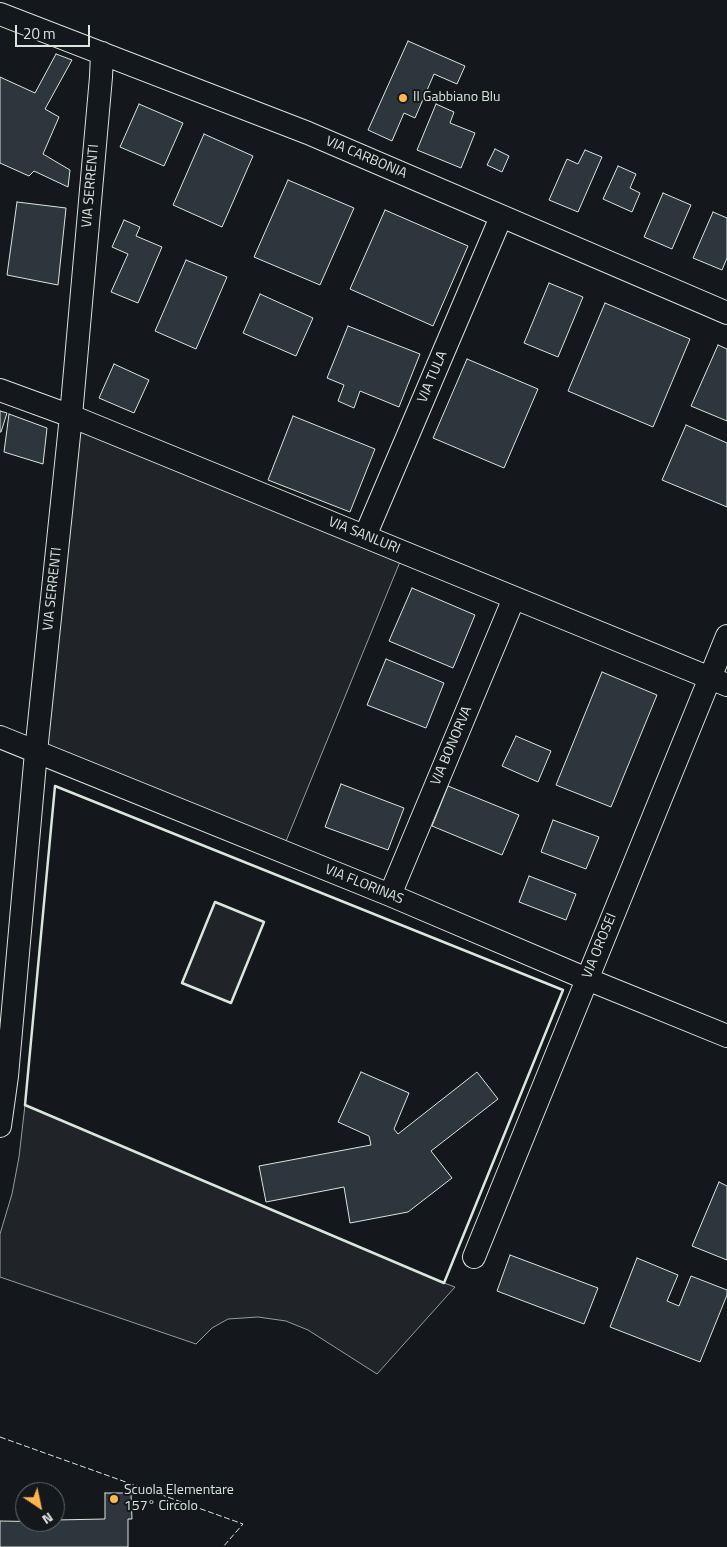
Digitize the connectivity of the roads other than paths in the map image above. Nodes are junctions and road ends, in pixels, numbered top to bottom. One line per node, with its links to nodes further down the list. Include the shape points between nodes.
1 (0, 14): 2 (street, VIA CARBONIA)
2 (102, 53): 3 (street, VIA CARBONIA, via 308,133); 6 (street, VIA SERRENTI)
3 (502, 216): 4 (street, VIA CARBONIA); 7 (street, VIA TULA)
4 (727, 313)
5 (0, 390): 6 (street, VIA SANLURI)
6 (71, 416): 7 (street, VIA SANLURI); 12 (street, VIA SERRENTI)
7 (365, 536): 8 (street, VIA SANLURI)
8 (514, 598): 10 (street, VIA SANLURI); 13 (street, VIA BONORVA)
9 (727, 636): 10 (street, VIA OROSEI)
10 (718, 681): 14 (street, VIA OROSEI)
11 (0, 736): 12 (street, VIA FLORINAS)
12 (36, 752): 13 (street, VIA FLORINAS); 16 (street, VIA SERRENTI)
13 (390, 895): 14 (street, VIA FLORINAS)
14 (587, 979): 15 (street, VIA FLORINAS); 17 (street, VIA OROSEI)
15 (727, 1036)
16 (0, 1126)
17 (474, 1257)

